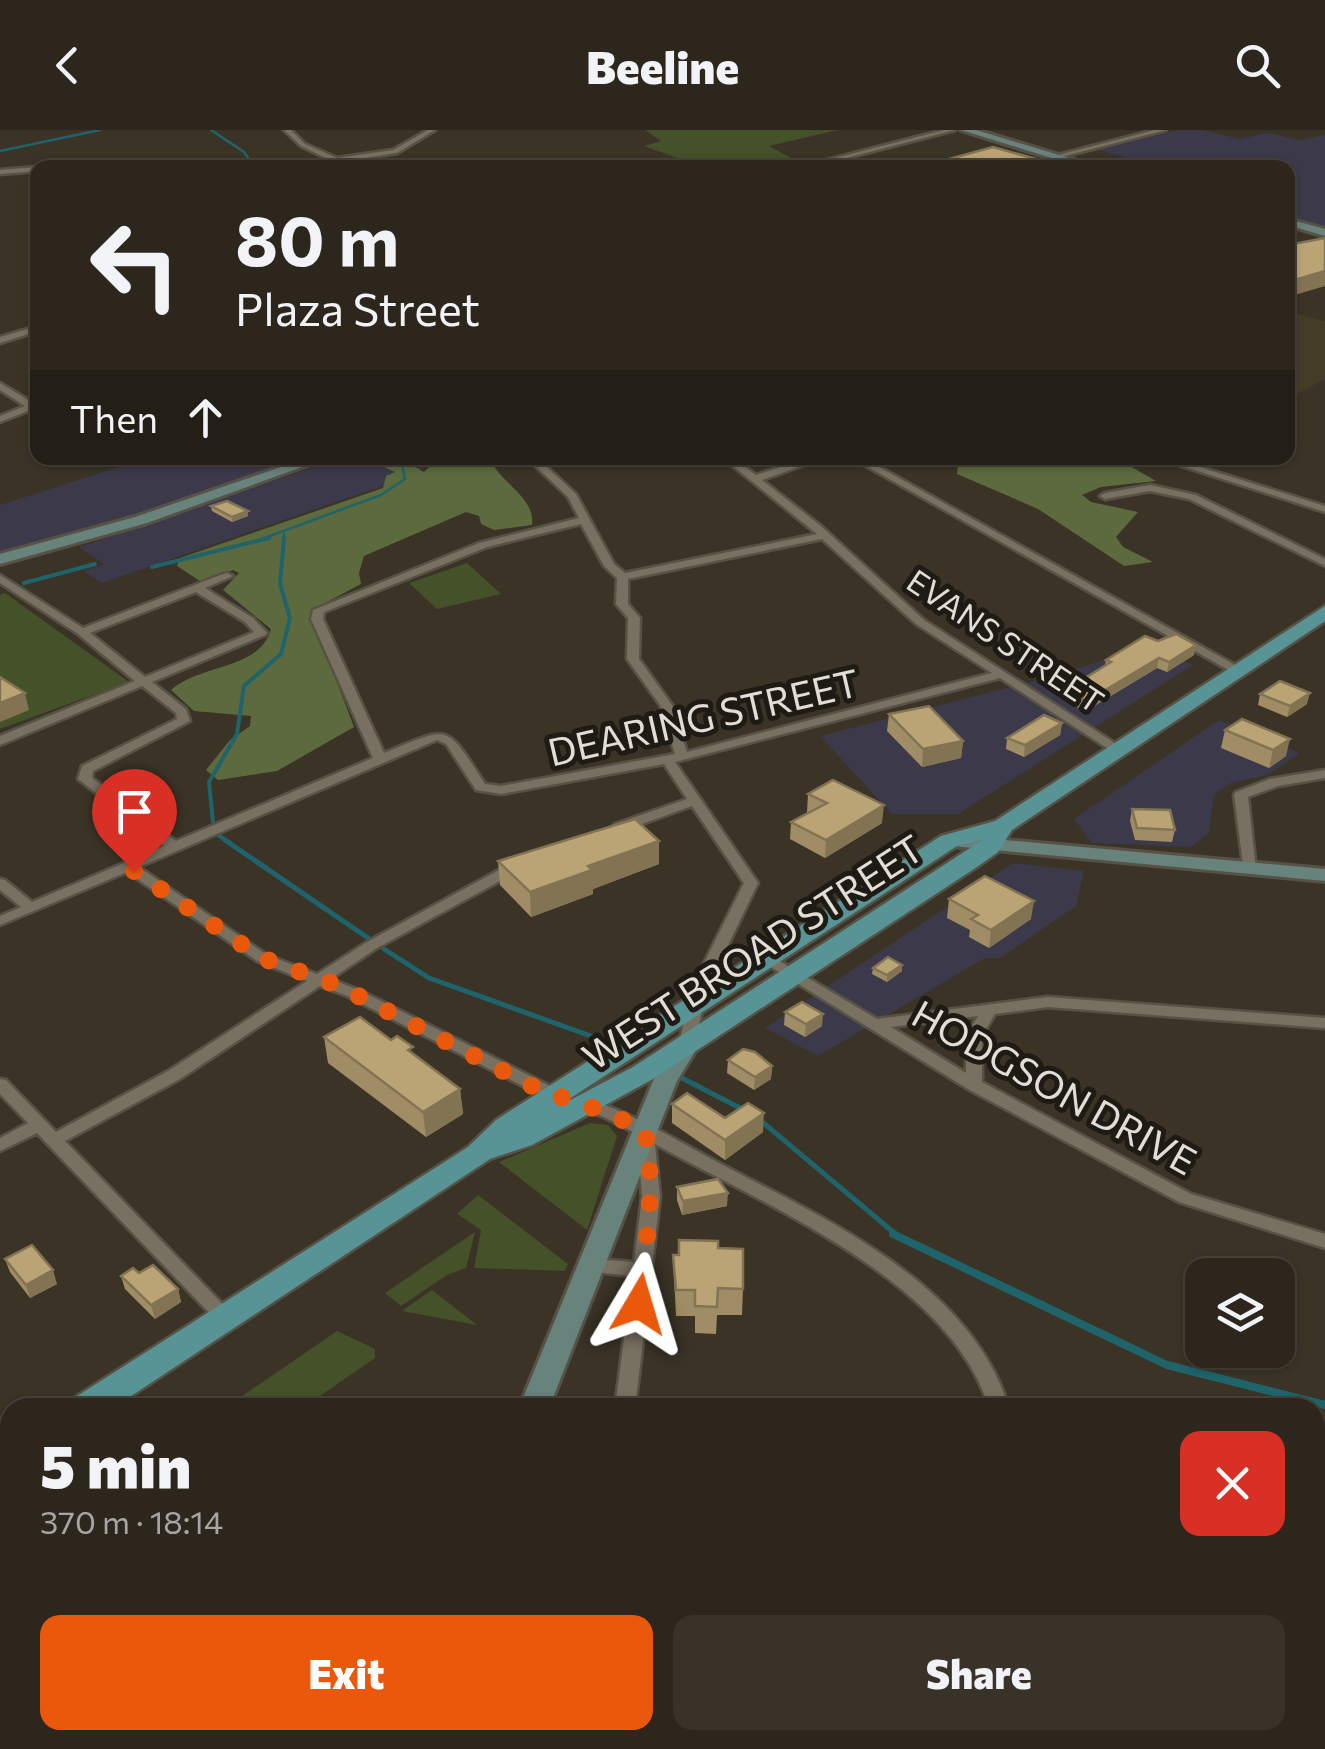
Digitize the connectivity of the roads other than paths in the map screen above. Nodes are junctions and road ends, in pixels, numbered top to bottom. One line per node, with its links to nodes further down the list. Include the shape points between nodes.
1 (287, 130): 9 (street)
2 (432, 130): 10 (street, via 395,152)
3 (952, 130): 11 (street)
4 (966, 130): 8 (main road)
5 (1106, 130): 7 (street)
6 (1163, 130): 7 (street)
7 (1131, 138): 8 (street)
8 (1057, 156): 12 (main road)
9 (329, 160)
10 (355, 160)
11 (828, 160)
12 (1071, 160)
13 (30, 170): 14 (street)
14 (0, 172)
15 (1295, 224): 16 (main road)
16 (1325, 232)
17 (30, 331): 18 (street)
18 (0, 340)
19 (0, 386): 20 (street)
20 (30, 403)
21 (30, 407): 22 (street)
22 (0, 419)
23 (289, 465): 36 (main road, via 148,517)
24 (539, 465): 34 (street, via 572,496)
25 (737, 465): 29 (street, EVANS STREET)
26 (795, 465): 29 (street)
27 (870, 465): 44 (street)
28 (1185, 465): 32 (street)
29 (756, 479): 35 (street, EVANS STREET)
30 (1325, 494): 32 (street)
31 (1105, 496): 37 (street, via 1150,488 1192,497)
32 (1310, 504): 33 (street)
33 (1325, 509)
34 (584, 520): 40 (street); 49 (street, via 483,545 319,610)
35 (825, 536): 40 (street); 45 (street, EVANS STREET, via 920,622)
36 (0, 559)
37 (1325, 563)
38 (227, 576): 41 (street)
39 (0, 578): 43 (street)
40 (623, 578): 50 (street, via 622,604 634,618 634,659 666,705)
41 (197, 588): 43 (street); 46 (street, via 261,633)
42 (1325, 612): 44 (main road, WEST BROAD STREET)
43 (82, 632): 46 (street)
44 (1238, 670): 48 (main road, WEST BROAD STREET)
45 (999, 675): 48 (street, EVANS STREET); 50 (street, DEARING STREET)
46 (146, 681): 47 (street); 55 (street, via 184,721 87,769 85,779)
47 (0, 742)
48 (1118, 749): 54 (main road, WEST BROAD STREET)
49 (380, 758): 50 (street, DEARING STREET, via 445,736 476,782 490,790); 55 (street)
50 (676, 759): 52 (street)
51 (1325, 774): 58 (street, via 1242,795)
52 (692, 802): 53 (street); 66 (street, via 751,883)
53 (598, 835)
54 (996, 836): 58 (main road); 63 (main road, WEST BROAD STREET, via 949,841); 64 (main road, WEST BROAD STREET)
55 (172, 846): 57 (street)
56 (528, 861): 65 (street, via 431,910)
57 (128, 866): 61 (street); 65 (street, via 247,949)
58 (1248, 869): 59 (main road)
59 (1325, 875)
60 (0, 883): 61 (street)
61 (31, 908): 62 (street)
62 (0, 921)
63 (766, 958): 64 (street, HODGSON DRIVE); 66 (main road, WEST BROAD STREET)
64 (796, 976): 69 (street, HODGSON DRIVE); 70 (main road, WEST BROAD STREET)
65 (322, 980): 73 (street); 77 (street, via 174,1075)
66 (693, 1007): 70 (street); 73 (main road, WEST BROAD STREET)
67 (989, 1010): 68 (street, via 1083,1002); 69 (street); 72 (street, via 974,1036)
68 (1325, 1023)
69 (877, 1024): 72 (street, HODGSON DRIVE)
70 (687, 1045): 74 (main road, WEST BROAD STREET); 76 (main road)
71 (0, 1084): 75 (street)
72 (974, 1085): 80 (street, HODGSON DRIVE, via 1185,1198)
73 (554, 1096): 74 (street); 79 (main road, WEST BROAD STREET, via 506,1126)
74 (588, 1105): 76 (street); 79 (main road, WEST BROAD STREET)
75 (41, 1124): 77 (street); 78 (street)
76 (645, 1132): 81 (main road); 82 (street, via 652,1166); 87 (street, via 771,1198 923,1298 982,1362)
77 (56, 1139): 83 (street)
78 (0, 1145)
79 (478, 1154): 83 (main road, WEST BROAD STREET)
80 (1325, 1242)
81 (593, 1266): 82 (street); 85 (main road)
82 (643, 1270): 86 (street)
83 (226, 1317): 84 (main road, WEST BROAD STREET)
84 (101, 1398)
85 (538, 1398)
86 (626, 1398)
87 (995, 1398)

